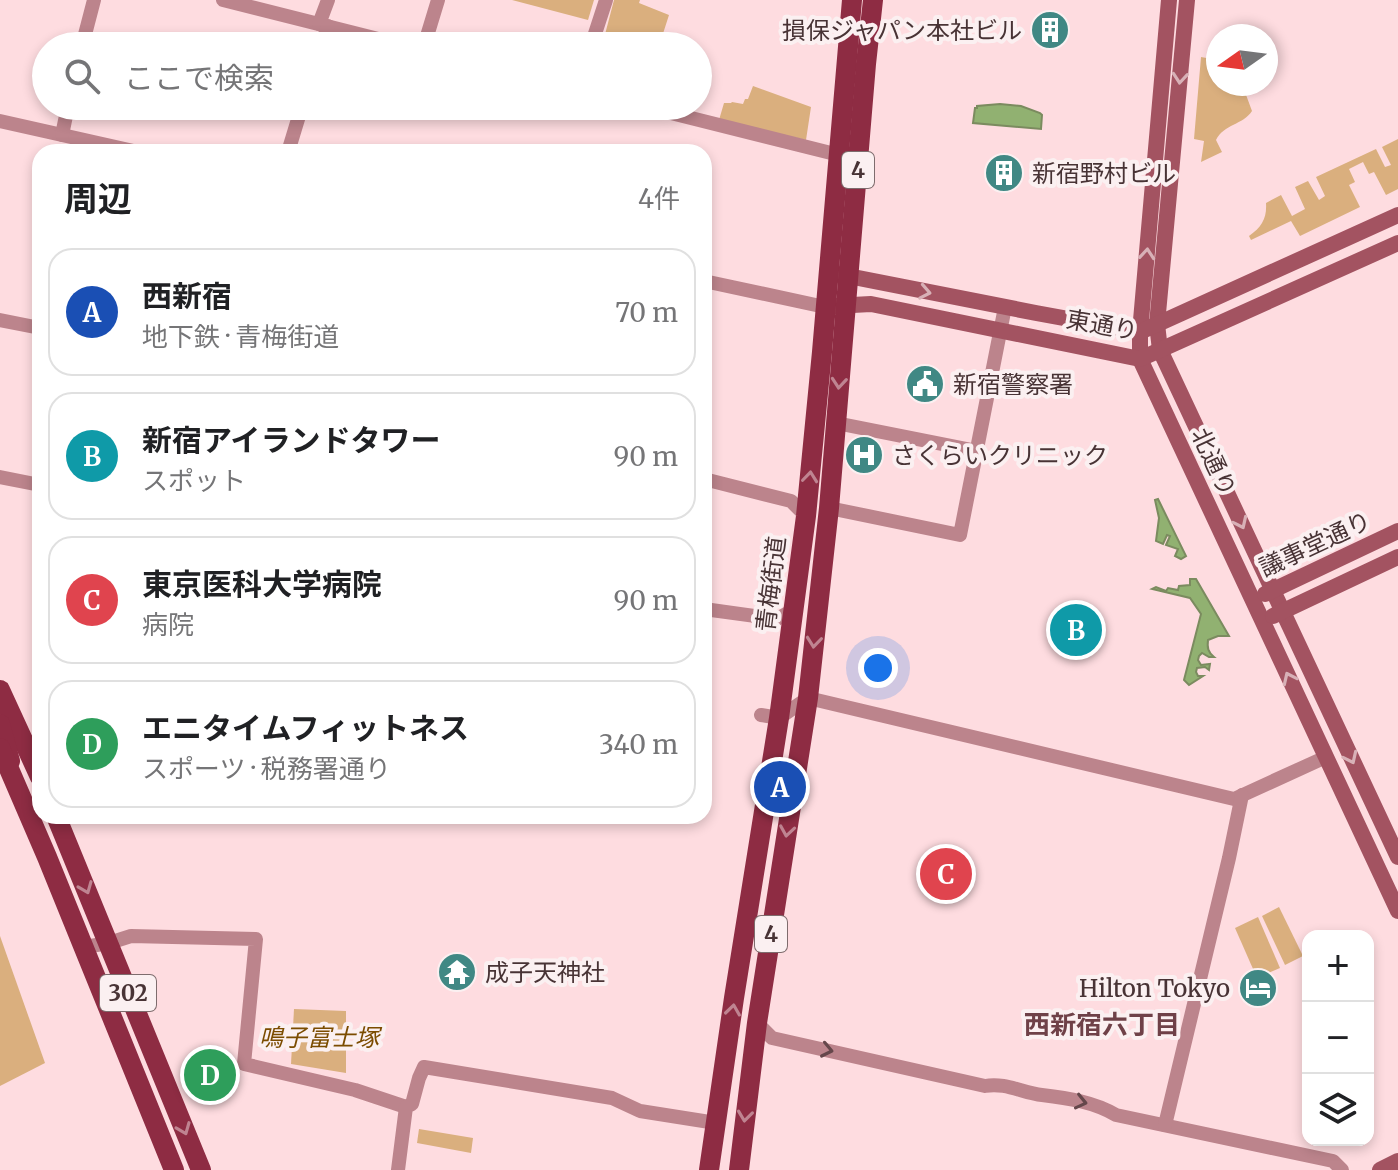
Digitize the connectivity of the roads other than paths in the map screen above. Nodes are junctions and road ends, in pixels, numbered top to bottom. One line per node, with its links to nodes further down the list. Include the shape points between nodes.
1 (94, 0): 11 (street)
2 (223, 0): 10 (street)
3 (328, 0): 10 (street)
4 (438, 0): 14 (street)
5 (606, 0): 15 (street)
6 (852, 0): 23 (main road, 青梅街道 / 4)
7 (873, 0): 27 (main road, 青梅街道 / 4)
8 (1169, 0): 35 (main road, 北通り, one-way to 8)
9 (1187, 0): 32 (main road, 北通り, one-way to 32)
10 (323, 25): 12 (street); 13 (street)
11 (86, 32)
12 (322, 32)
13 (351, 32)
14 (428, 32)
15 (596, 32)
16 (65, 120): 20 (street)
17 (298, 120): 22 (street)
18 (699, 120): 23 (street)
19 (0, 121): 20 (street)
20 (62, 135): 21 (street)
21 (102, 144)
22 (290, 144)
23 (839, 155): 25 (main road, 青梅街道 / 4)
24 (1398, 215): 32 (main road, 東通り)
25 (832, 243): 27 (main road, 青梅街道 / 4); 29 (street, via 818,300)
26 (1398, 243): 36 (main road, 東通り)
27 (839, 274): 29 (main road, 青梅街道 / 4); 30 (main road, 東通り, one-way to 30)
28 (712, 283): 29 (street)
29 (827, 306): 34 (main road, 東通り, via 871,304); 38 (main road, 青梅街道 / 4, one-way to 38); 44 (main road, 青梅街道 / 4, one-way to 29)
30 (1005, 307): 34 (street); 35 (main road, 東通り)
31 (0, 320): 33 (street)
32 (1157, 324): 35 (main road, 東通り); 36 (main road, 北通り)
33 (32, 326)
34 (1000, 330): 37 (main road, 東通り); 39 (street)
35 (1140, 332): 37 (main road, 北通り)
36 (1160, 350): 37 (main road, 東通り); 47 (main road, 北通り, one-way to 47)
37 (1140, 359): 48 (main road, 北通り)
38 (836, 423): 39 (street); 43 (main road, 青梅街道 / 4)
39 (977, 451): 43 (street, via 960,535)
40 (0, 477): 42 (street)
41 (712, 481): 44 (street, via 791,501)
42 (32, 483)
43 (829, 508): 54 (main road, 青梅街道 / 4, one-way to 54)
44 (806, 516): 50 (main road, 青梅街道 / 4)
45 (1398, 531): 47 (main road, 議事堂通り)
46 (1398, 557): 51 (main road, 議事堂通り)
47 (1273, 591): 48 (main road, 議事堂通り); 51 (main road, 北通り)
48 (1253, 600): 52 (main road, 北通り)
49 (712, 610): 50 (street, via 777,619)
50 (793, 610): 55 (main road, 青梅街道 / 4)
51 (1283, 612): 52 (main road, 議事堂通り); 65 (main road, 北通り, one-way to 65)
52 (1262, 621): 58 (main road, 北通り, one-way to 52)
53 (0, 690): 59 (main road)
54 (808, 698): 55 (street); 61 (street, via 1234,799); 72 (main road, 青梅街道 / 4, one-way to 72)
55 (770, 717): 74 (main road, 青梅街道 / 4, one-way to 55)
56 (0, 724): 60 (main road)
57 (0, 748): 60 (main road, 302)
58 (1326, 757): 61 (street); 66 (main road, 北通り)
59 (32, 760)
60 (15, 781): 62 (main road, 302)
61 (1242, 795): 75 (street)
62 (32, 822)
63 (33, 824): 71 (main road, 302)
64 (59, 824): 70 (main road, 302, one-way to 70)
65 (1396, 848): 66 (main road)
66 (1372, 855): 68 (main road, 北通り)
67 (1398, 868): 68 (main road)
68 (1382, 875): 69 (main road, 北通り)
69 (1398, 911)
70 (109, 943): 71 (street); 73 (street, via 131,936 256,939 244,1064); 78 (main road, 302, one-way to 78)
71 (84, 947): 77 (main road, 302)
72 (757, 1023): 75 (street, one-way to 75, via 772,1038 985,1086 1052,1095); 81 (main road, 青梅街道 / 4, one-way to 81)
73 (406, 1107): 74 (street, via 412,1104 424,1067 612,1098 640,1111); 79 (street)
74 (716, 1123): 80 (main road, 青梅街道 / 4)
75 (1165, 1125): 82 (street, via 1333,1161)
76 (1398, 1161): 83 (main road)
77 (174, 1170)
78 (201, 1170)
79 (398, 1170)
80 (709, 1170)
81 (739, 1170)
82 (1342, 1170)
83 (1380, 1170)

